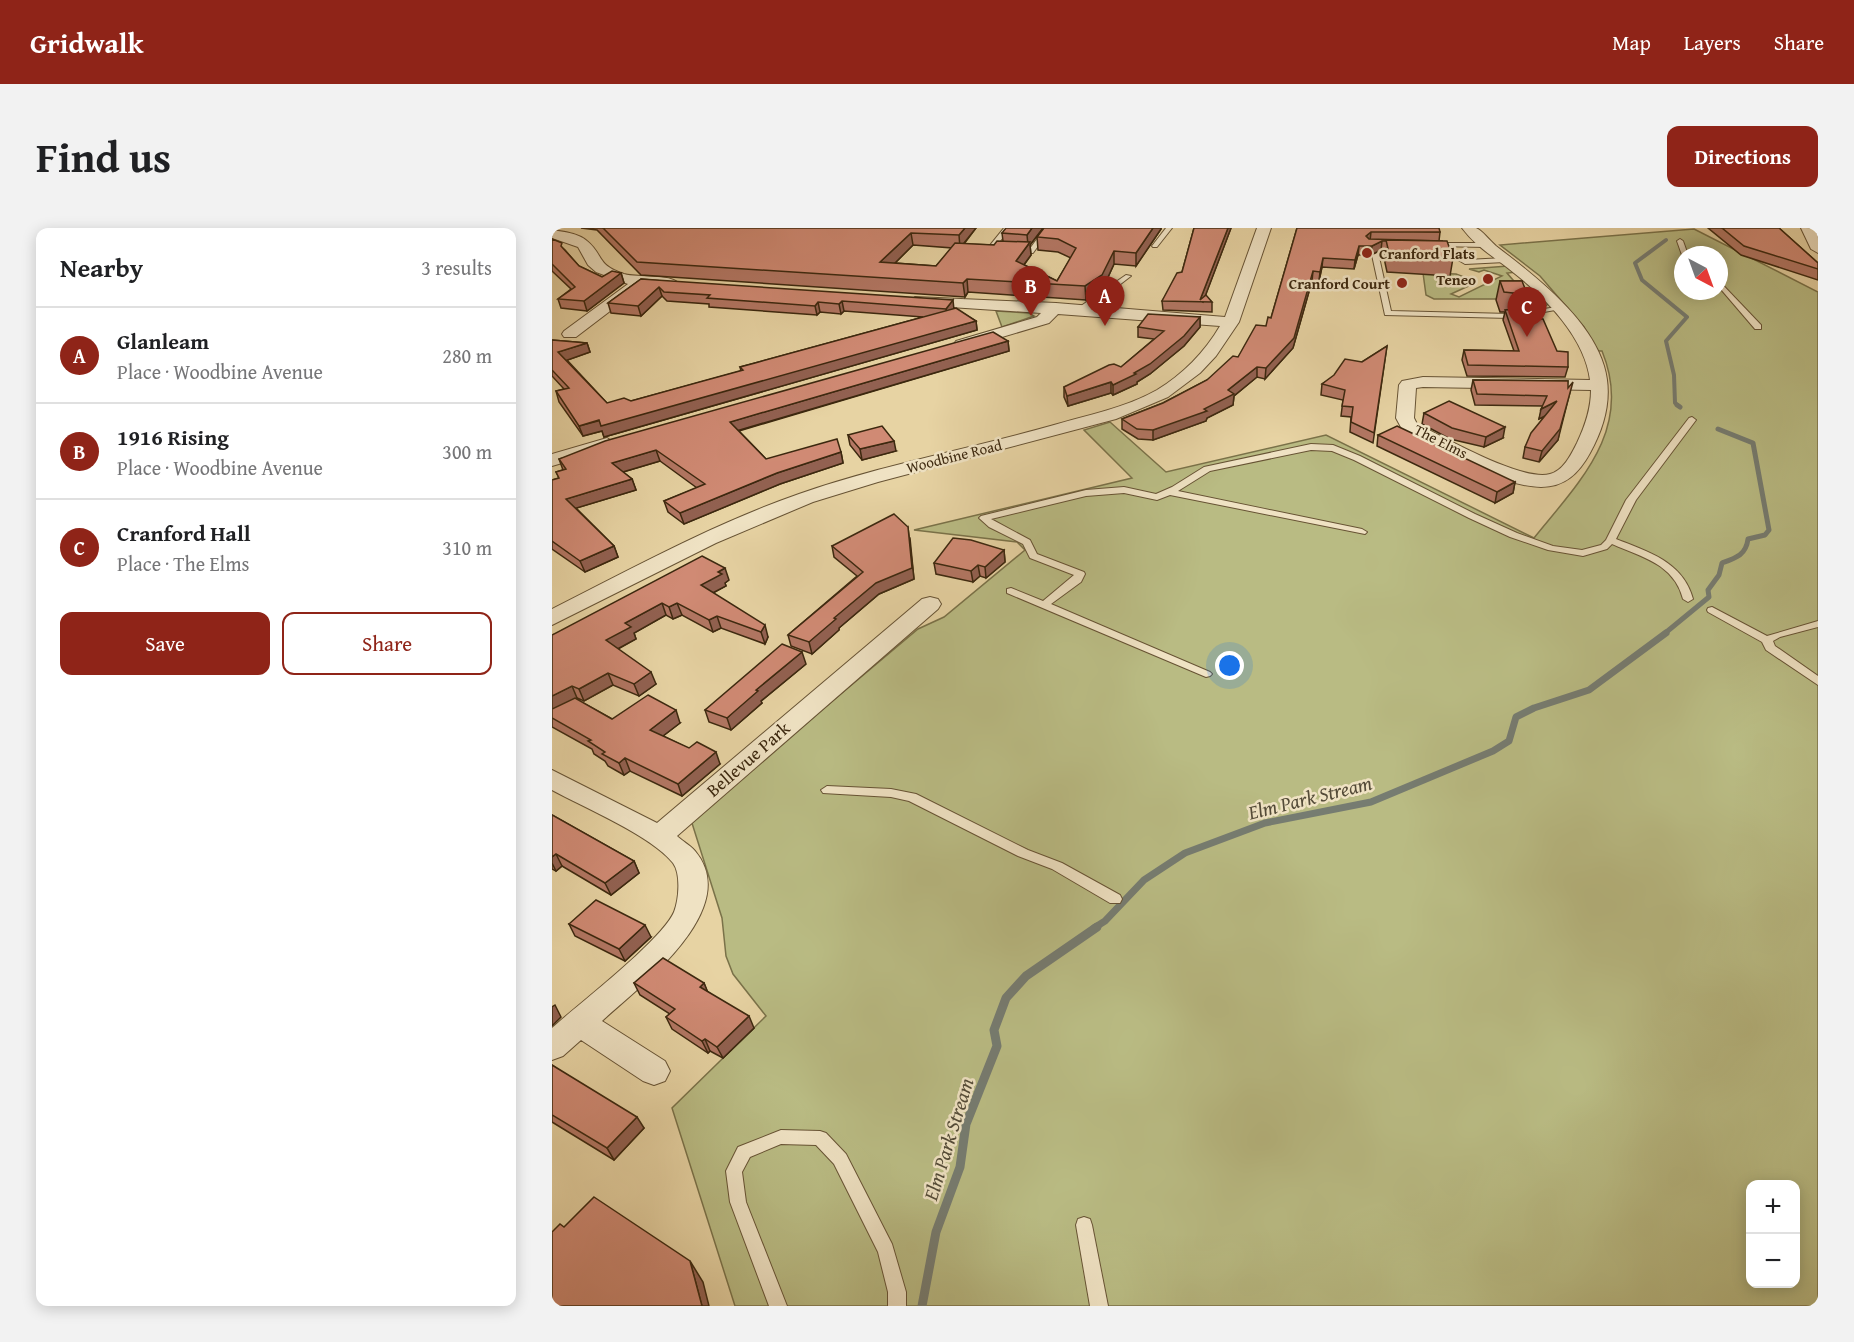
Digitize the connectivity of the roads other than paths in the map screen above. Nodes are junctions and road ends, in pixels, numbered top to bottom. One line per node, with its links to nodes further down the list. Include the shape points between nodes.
1 (1007, 228): 2 (lane, via 989,250 1030,252)
2 (1048, 228)
3 (1169, 228): 13 (lane)
4 (1264, 228): 27 (street, Woodbine Road)
5 (1469, 228): 12 (street, The Elms)
6 (1808, 228): 15 (street)
7 (552, 234): 20 (street, via 581,242 600,269)
8 (1680, 241): 14 (lane)
9 (1394, 245): 10 (lane)
10 (1406, 245)
11 (1430, 245): 12 (lane)
12 (1486, 245): 18 (street, The Elms)
13 (1155, 246)
14 (1682, 246)
15 (1818, 249)
16 (1415, 254): 25 (lane, via 1375,255 1388,313 1510,316)
17 (1426, 255): 18 (lane, via 1455,255 1466,262)
18 (1505, 260): 25 (street, The Elms, via 1528,277)
19 (1128, 276): 26 (lane)
20 (640, 281): 21 (street); 29 (street)
21 (686, 284)
22 (1728, 293): 28 (lane)
23 (908, 299): 24 (street)
24 (1056, 308): 26 (street); 30 (street, via 1043,320)
25 (1557, 309): 31 (street, The Elms, via 1588,348 1597,366)
26 (1081, 310): 27 (street)
27 (1231, 322): 42 (street, Woodbine Road, via 1214,351 1193,371 1146,401 1112,414 806,498)
28 (1758, 327)
29 (570, 334)
30 (949, 347)
31 (1598, 385): 31 (street, The Elms, via 1423,382 1408,385 1405,418 1409,427 1519,477 1554,480 1586,445 1598,415)
32 (1692, 420): 37 (lane, via 1631,500)
33 (629, 438): 34 (street)
34 (552, 460)
35 (1170, 492): 36 (lane); 37 (lane, via 1207,469 1311,447 1333,448 1527,540 1581,555 1597,552); 41 (lane, via 1157,497 1124,490 1086,493 984,518 1027,542 1033,556 1080,574)
36 (1362, 532)
37 (1611, 540): 39 (lane, via 1673,568 1682,579)
38 (1011, 591): 41 (lane)
39 (1688, 599)
40 (930, 604): 50 (street, Bellevue Park)
41 (1044, 605): 46 (lane)
42 (557, 609)
43 (1712, 610): 45 (lane)
44 (1818, 624): 45 (lane, via 1776,634)
45 (1767, 640): 47 (lane, via 1770,648)
46 (1206, 674)
47 (1818, 681)
48 (552, 779): 50 (street)
49 (826, 790): 51 (lane, via 896,792 912,797 1057,866)
50 (659, 836): 52 (street, via 685,858 691,874 687,916 663,947)
51 (1115, 899)
52 (579, 1023): 53 (street); 54 (street)
53 (552, 1047)
54 (654, 1071)
55 (1084, 1225): 58 (lane)
56 (778, 1306): 57 (lane, via 738,1202 734,1171 744,1152 781,1137 820,1138 840,1159 886,1250)
57 (897, 1306)
58 (1099, 1306)

